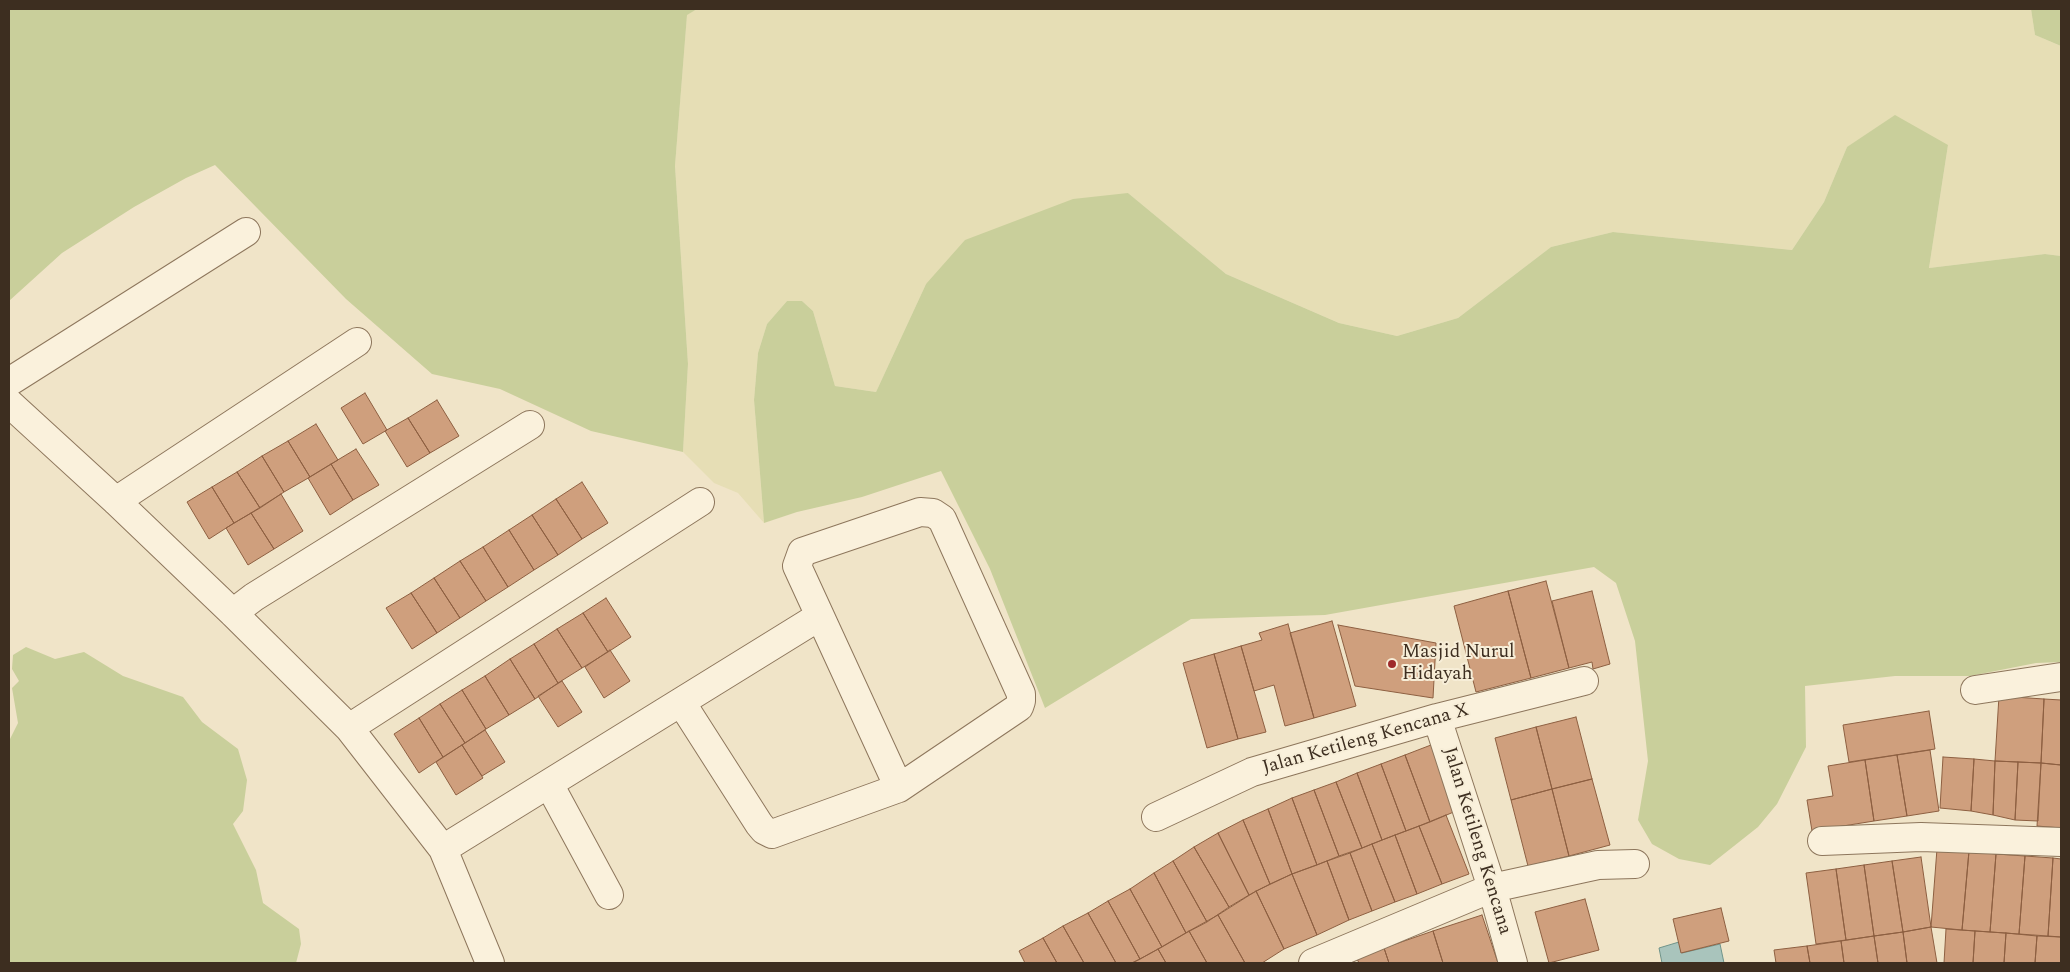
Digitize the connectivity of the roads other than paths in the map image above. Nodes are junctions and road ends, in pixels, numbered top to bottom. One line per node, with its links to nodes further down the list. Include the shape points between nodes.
1 (246, 232): 3 (street)
2 (357, 342): 6 (street)
3 (9, 382)
4 (9, 403): 6 (street)
5 (530, 425): 8 (street)
6 (116, 501): 8 (street)
7 (700, 502): 15 (street)
8 (233, 613): 15 (street)
9 (820, 616): 13 (street); 17 (street); 17 (street, via 797,566 802,552 920,512 933,513 942,519 1021,694 1021,701 1019,707)
10 (2061, 677): 12 (street)
11 (1584, 681): 14 (street, Jalan Ketileng Kencana X)
12 (1975, 690)
13 (681, 702): 16 (street); 17 (street, via 764,830 772,834)
14 (1437, 718): 18 (street, Jalan Ketileng Kencana X, via 1252,772); 23 (street, Jalan Ketileng Kencana)
15 (348, 728): 21 (street)
16 (549, 784): 21 (street); 24 (street)
17 (899, 788)
18 (1156, 817)
19 (1822, 841): 20 (street, via 1921,837)
20 (2061, 842)
21 (444, 849): 25 (street)
22 (1635, 864): 23 (street, via 1598,865)
23 (1492, 888): 26 (street); 27 (street, Jalan Ketileng Kencana)
24 (609, 895)
25 (490, 963)
26 (1313, 963)
27 (1513, 963)

